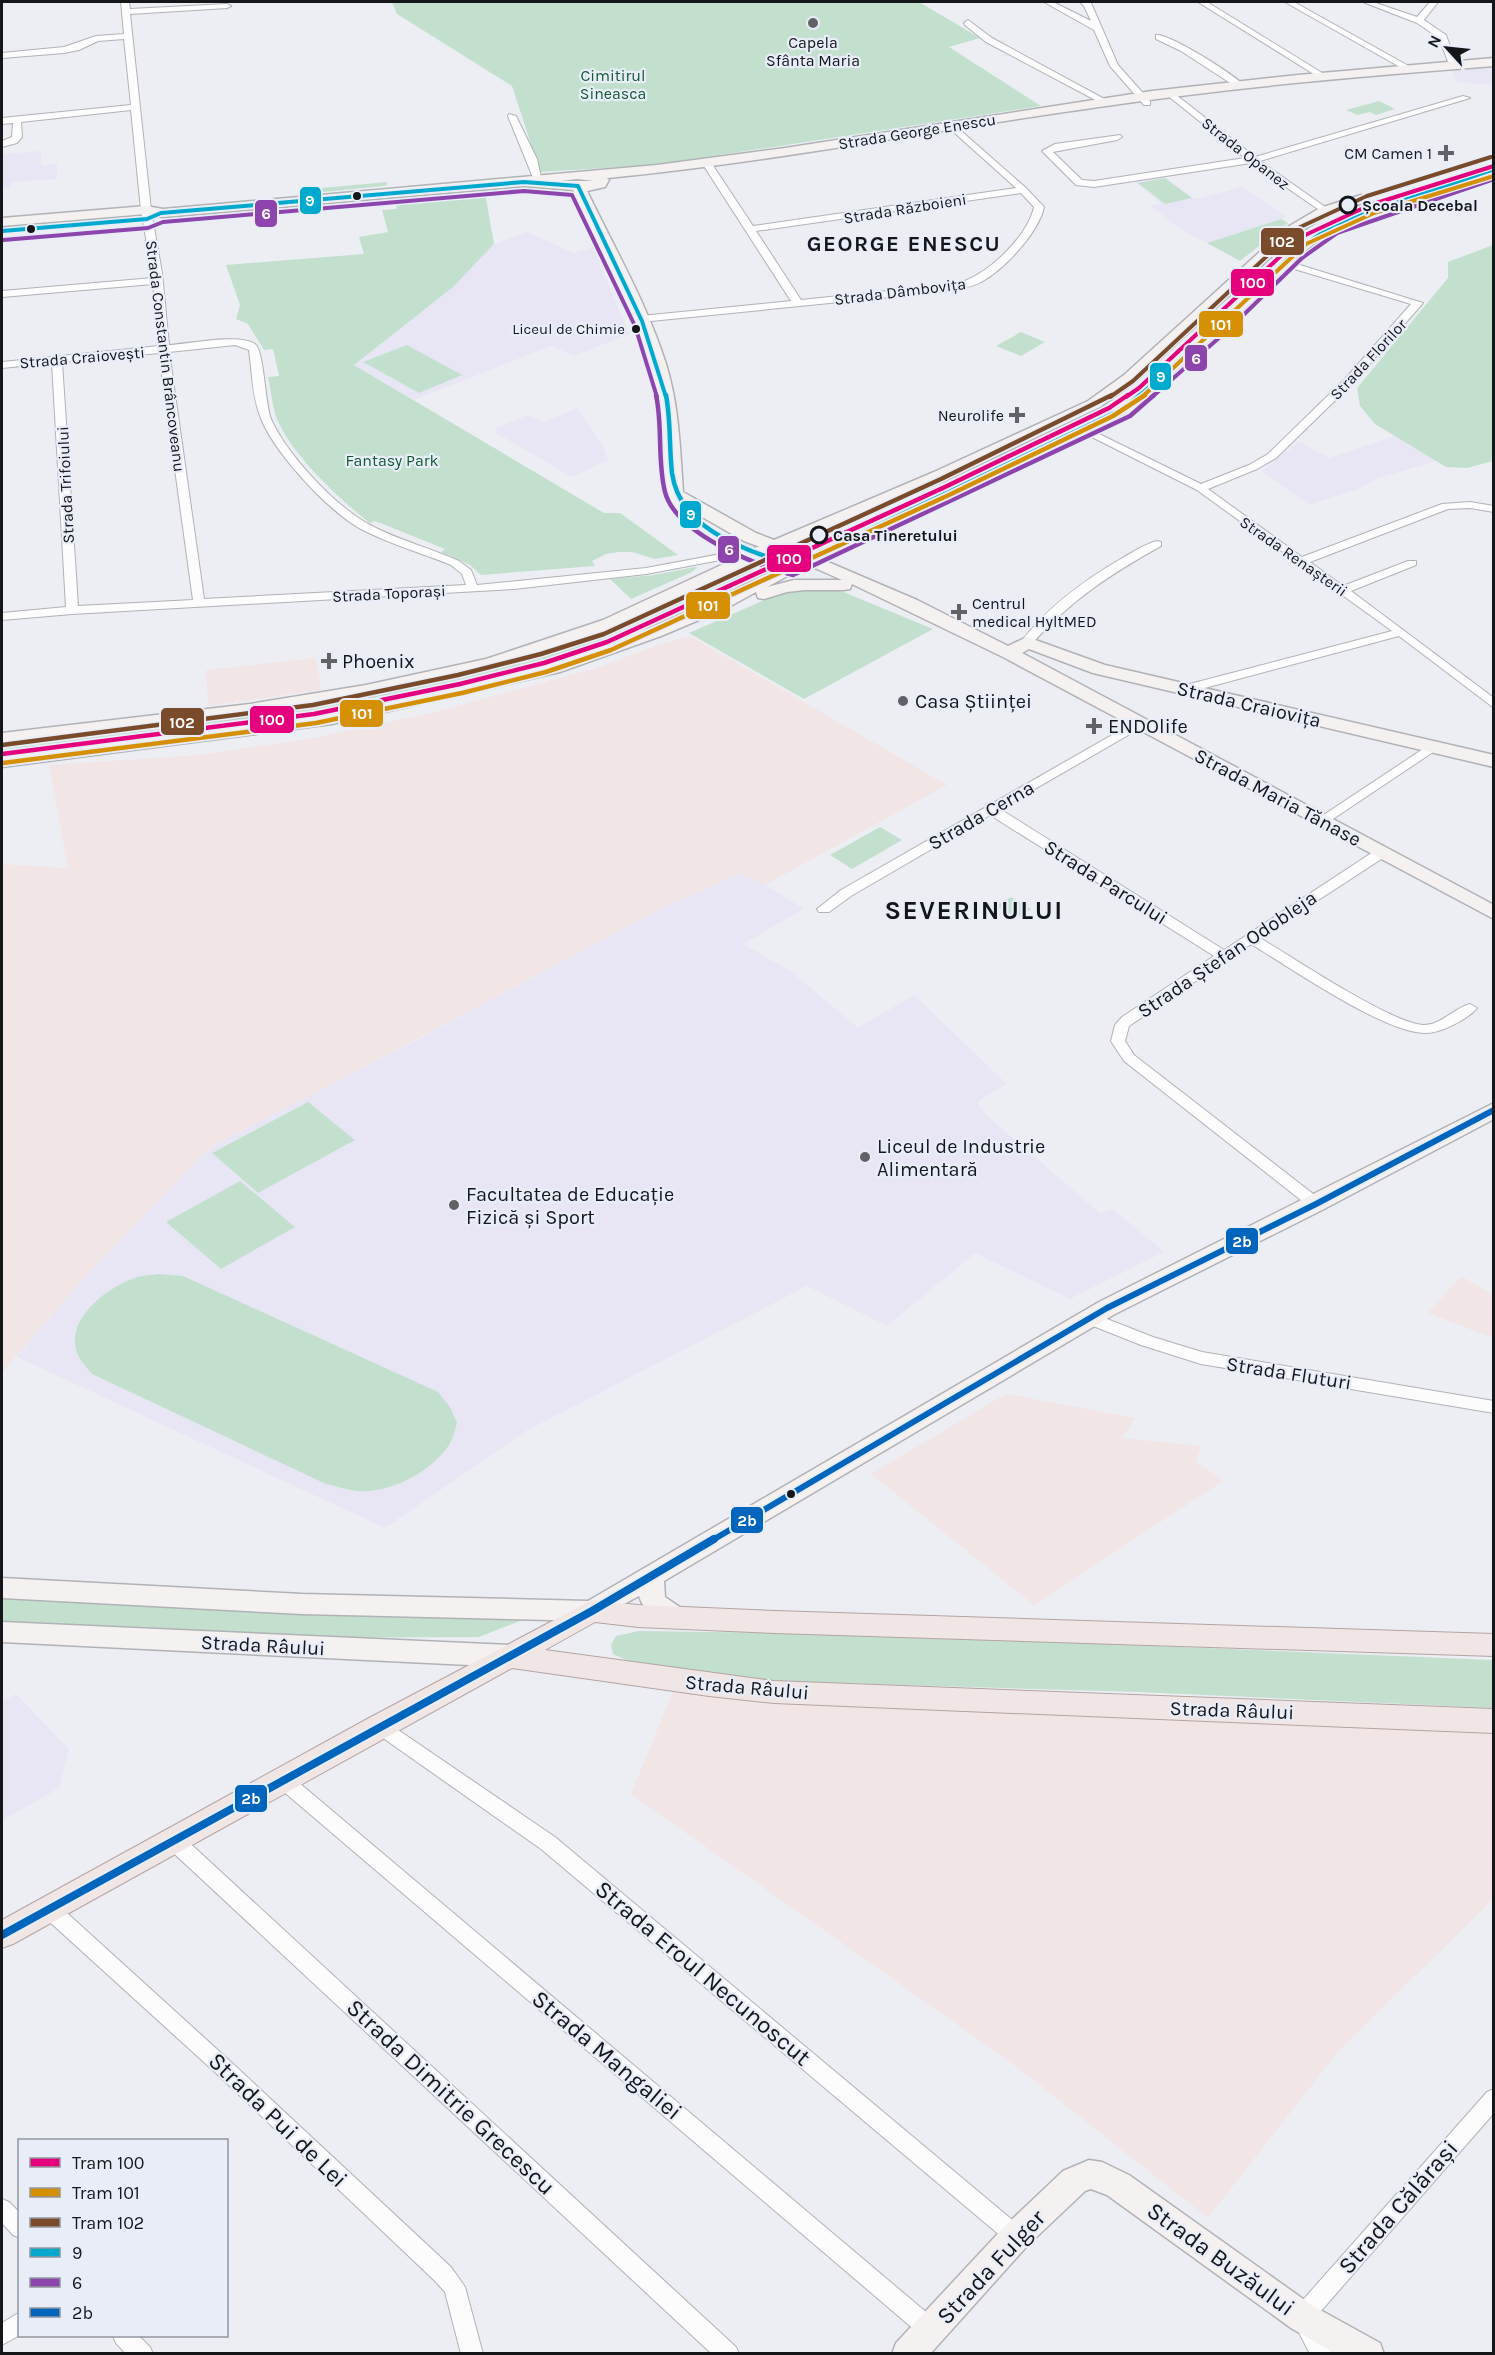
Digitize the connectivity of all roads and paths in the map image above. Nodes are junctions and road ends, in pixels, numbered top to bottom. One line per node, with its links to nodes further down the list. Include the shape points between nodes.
1 (125, 2): 10 (street, Strada Constantin Brâncoveanu)
2 (1048, 2): 13 (street)
3 (1098, 2): 8 (street)
4 (1202, 2): 20 (street)
5 (1289, 2): 19 (street)
6 (1367, 2): 11 (street)
7 (1434, 2): 11 (street)
8 (1086, 3): 13 (street)
9 (226, 6): 10 (street)
10 (126, 12): 14 (street, Strada Constantin Brâncoveanu)
11 (1420, 21): 18 (street, via 1443,37)
12 (968, 23): 25 (street, via 989,39)
13 (1099, 29): 24 (street, via 1114,66)
14 (128, 36): 16 (street, via 96,39 64,50); 26 (street, Strada Constantin Brâncoveanu)
15 (1159, 37): 21 (street)
16 (2, 55)
17 (1494, 62): 18 (main road, Strada George Enescu)
18 (1453, 65): 19 (main road, Strada George Enescu)
19 (1410, 69): 20 (main road, Strada George Enescu)
20 (1323, 76): 21 (main road, Strada George Enescu)
21 (1241, 86): 22 (main road, Strada George Enescu)
22 (1173, 96): 24 (main road, Strada George Enescu); 34 (street, Strada Opanez)
23 (1466, 98): 34 (street)
24 (1144, 100): 25 (main road, Strada George Enescu); 30 (main road, Strada George Enescu)
25 (1104, 101): 30 (main road, Strada George Enescu)
26 (135, 107): 29 (street); 44 (street, Strada Constantin Brâncoveanu)
27 (512, 116): 37 (street)
28 (2, 121): 29 (street)
29 (17, 121): 32 (street, via 17,137)
30 (955, 129): 35 (main road, Strada George Enescu); 41 (street, Strada Dâmbovița)
31 (1117, 137): 34 (street, via 1047,151 1085,184)
32 (2, 144)
33 (1494, 156): 43 (main road)
34 (1253, 160): 43 (street, Strada Opanez)
35 (709, 166): 38 (main road, Strada George Enescu); 46 (street)
36 (1494, 169): 48 (main road, via 1346,219 1307,242)
37 (539, 180): 39 (main road); 40 (main road)
38 (596, 181): 40 (main road, Strada George Enescu); 42 (main road)
39 (524, 182): 40 (main road); 44 (main road)
40 (578, 182): 42 (main road)
41 (1023, 190): 46 (street, Strada Războieni); 51 (street, Strada Dâmbovița, via 1039,207 1036,220 992,271 979,280 945,288)
42 (590, 211): 52 (main road)
43 (1324, 211): 61 (main road, via 1285,236 1130,378 1094,404 959,468)
44 (151, 214): 45 (main road); 47 (main road); 49 (street, Strada Constantin Brâncoveanu)
45 (2, 222)
46 (750, 229): 51 (street)
47 (2, 231)
48 (1284, 263): 56 (main road, via 1148,390 1125,408); 57 (street, Strada Florilor, via 1418,303 1349,381 1272,456)
49 (158, 281): 50 (street); 53 (street, Strada Constantin Brâncoveanu)
50 (2, 294)
51 (798, 303): 52 (street, Strada Dâmbovița)
52 (641, 319): 61 (main road, Strada Maria Tănase, via 668,406 675,494 693,517 735,542)
53 (164, 350): 54 (street, Strada Craiovești); 66 (street, Strada Craiovești, via 235,342 250,345 254,349 266,419 278,441 344,513 364,526 455,563 467,572); 68 (street, Strada Constantin Brâncoveanu)
54 (57, 360): 55 (street, Strada Craiovești); 69 (street, Strada Trifoiului)
55 (2, 365)
56 (1082, 429): 57 (street, Strada Renașterii); 59 (main road)
57 (1201, 488): 62 (street, Strada Renașterii)
58 (1494, 509): 62 (street, via 1446,506)
59 (864, 532): 63 (main road); 70 (main road, via 839,552 838,558 890,583)
60 (1157, 544): 74 (street, via 1077,593)
61 (763, 550): 63 (main road, Strada Maria Tănase); 66 (street, Strada Toporași, via 646,571); 79 (main road, via 609,624 454,672 294,704)
62 (1301, 561): 67 (street, Strada Renașterii)
63 (800, 563): 65 (main road, Strada Maria Tănase); 70 (main road, Strada Maria Tănase, via 911,603); 72 (main road)
64 (1412, 563): 67 (street)
65 (844, 585): 70 (main road, Strada Maria Tănase, via 903,609); 72 (main road, via 783,585 704,620)
66 (473, 589): 68 (street, Strada Toporași)
67 (1342, 590): 73 (street, Strada Renașterii)
68 (198, 603): 69 (street, Strada Toporași)
69 (72, 610): 71 (street, Strada Toporași)
70 (933, 616): 75 (main road, Strada Maria Tănase)
71 (2, 617)
72 (656, 632): 81 (main road, via 560,667 332,718)
73 (1401, 632): 76 (street); 77 (street, Strada Renașterii)
74 (1027, 642): 75 (main road); 76 (main road, Strada Craiovița, via 1099,669)
75 (1009, 653): 78 (main road, Strada Maria Tănase)
76 (1186, 689): 80 (main road, Strada Craiovița)
77 (1494, 704)
78 (1140, 723): 83 (street, Strada Cerna); 84 (main road, Strada Maria Tănase)
79 (2, 740)
80 (1432, 747): 82 (main road, Strada Craiovița); 84 (street)
81 (2, 761)
82 (1494, 761)
83 (990, 809): 86 (street, Strada Cerna); 89 (street, Strada Parcului)
84 (1322, 820): 85 (main road, Strada Maria Tănase)
85 (1381, 853): 87 (main road, Strada Maria Tănase); 88 (street, Strada Ștefan Odobleja)
86 (824, 909)
87 (1494, 913)
88 (1250, 938): 89 (street, Strada Ștefan Odobleja); 90 (street, via 1373,1009 1412,1027 1437,1026)
89 (1223, 956): 92 (street, Strada Ștefan Odobleja, via 1127,1020 1118,1041 1129,1058)
90 (1470, 1008)
91 (1494, 1110): 92 (main road)
92 (1316, 1204): 93 (main road)
93 (1089, 1318): 94 (street, Strada Fluturi, via 1201,1358); 95 (main road)
94 (1494, 1407)
95 (651, 1577): 97 (main road); 98 (main road, via 650,1597 655,1605)
96 (2, 1587): 97 (main road, via 302,1604)
97 (592, 1611): 98 (main road); 101 (main road)
98 (675, 1617): 100 (main road)
99 (2, 1632): 101 (main road, Strada Râului)
100 (1494, 1645)
101 (510, 1656): 102 (main road, Strada Râului, via 774,1692); 103 (main road)
102 (1494, 1721)
103 (379, 1726): 104 (main road); 112 (street, Strada Eroul Necunoscut, via 548,1843)
104 (284, 1780): 105 (main road); 115 (street, Strada Mangaliei)
105 (174, 1841): 106 (main road); 120 (street, Strada Dimitrie Grecescu)
106 (49, 1909): 107 (main road); 119 (street, Strada Pui de Lei, via 443,2274 454,2287)
107 (2, 1935)
108 (1494, 2098): 113 (street, Strada Călărași)
109 (1074, 2181): 112 (main road, Strada Fulger); 113 (main road, Strada Buzăului, via 1089,2174 1118,2185)
110 (2, 2209): 111 (street)
111 (18, 2226)
112 (1016, 2236): 115 (main road, Strada Fulger)
113 (1302, 2317): 122 (street); 123 (main road, Strada Buzăului)
114 (18, 2323): 116 (street)
115 (931, 2330): 121 (main road, Strada Fulger)
116 (2, 2335)
117 (125, 2337): 118 (street)
118 (142, 2354)
119 (472, 2354)
120 (728, 2354)
121 (908, 2354)
122 (1322, 2354)
123 (1368, 2354)

